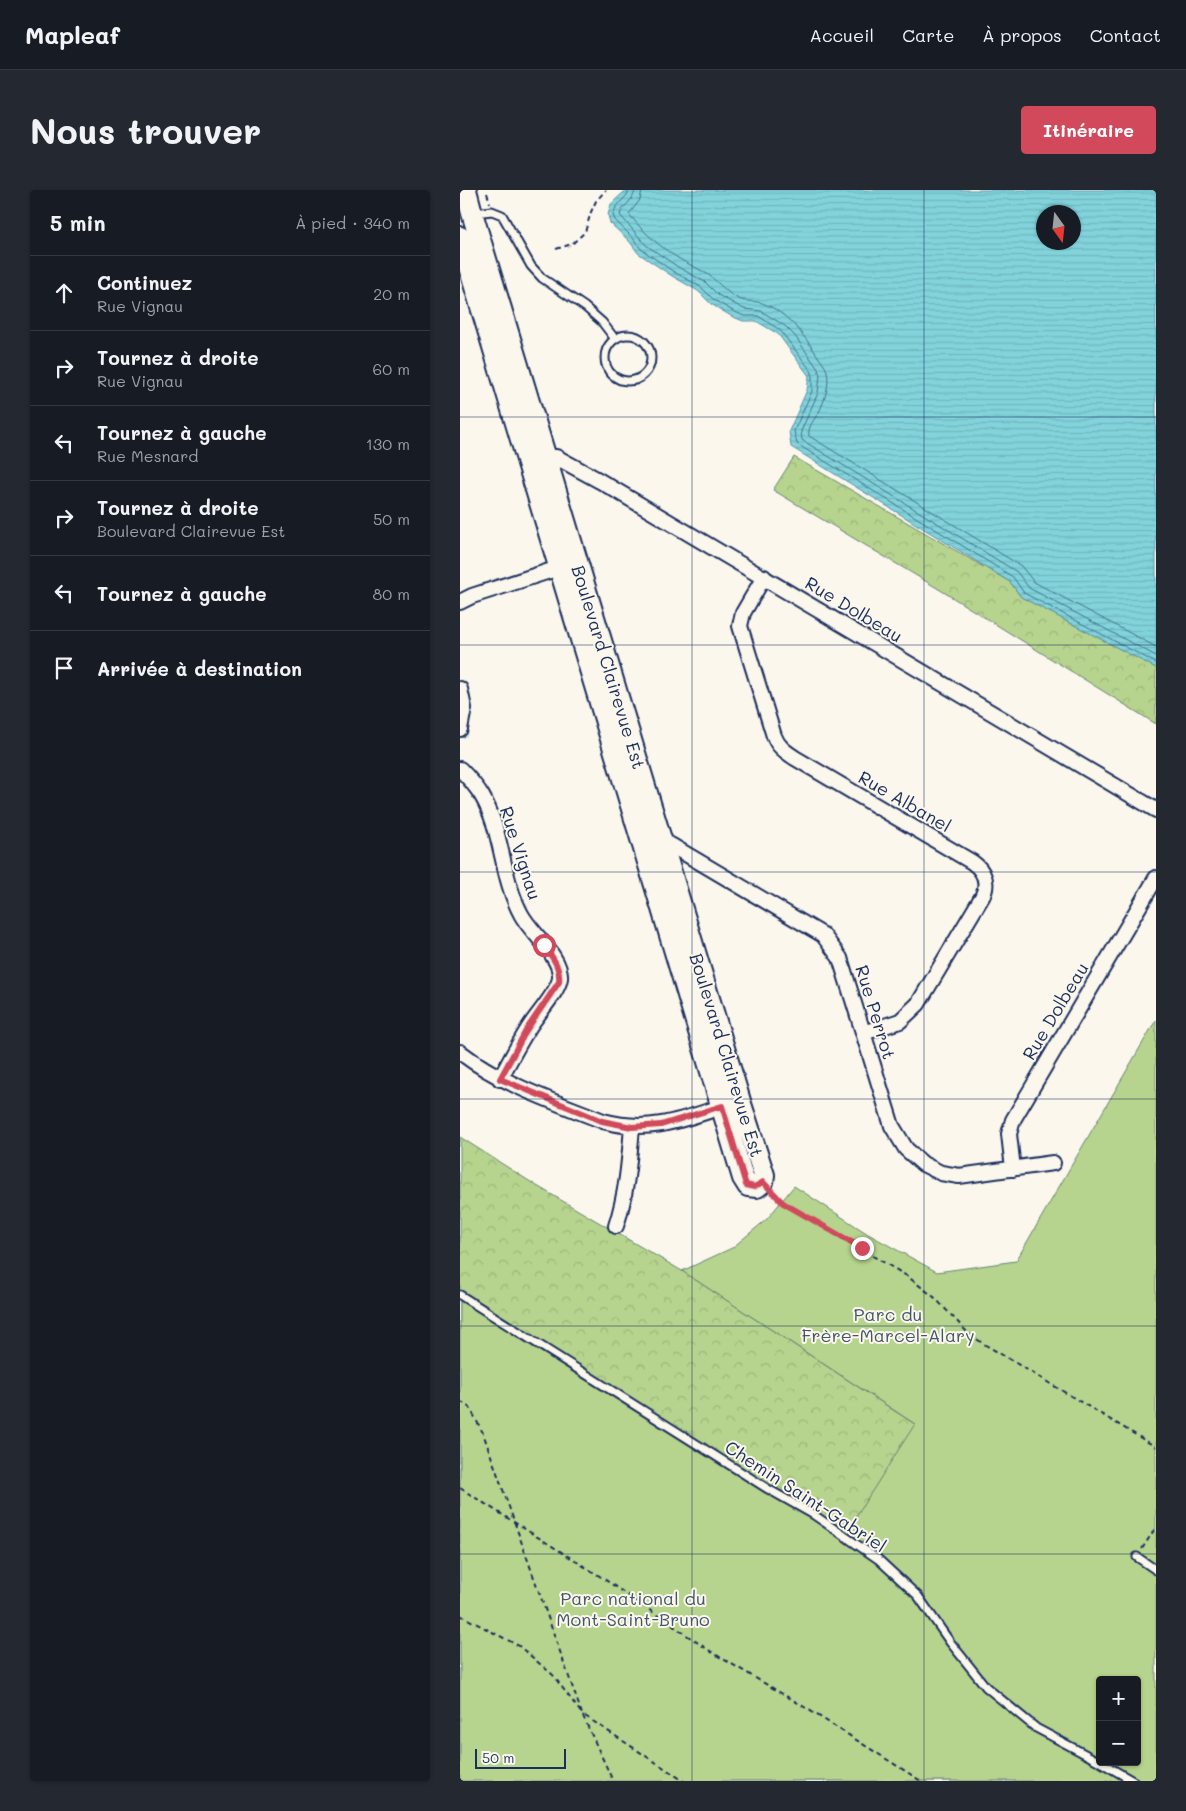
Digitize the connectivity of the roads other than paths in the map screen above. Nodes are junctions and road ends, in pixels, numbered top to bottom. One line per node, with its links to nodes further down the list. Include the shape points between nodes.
1 (466, 190): 2 (street, Boulevard Clairevue Est)
2 (466, 215): 4 (lane, via 488,210 502,215 531,266 542,278 586,307); 5 (street, Boulevard Clairevue Est)
3 (460, 237): 5 (street, Boulevard Clairevue Est)
4 (615, 339): 4 (lane, via 609,345 605,358 610,372 622,380 637,380 648,371 651,358 647,344 635,336)
5 (536, 460): 6 (street, Boulevard Clairevue Est); 7 (street, Rue Dolbeau, via 556,457)
6 (568, 565): 8 (street); 13 (street, Boulevard Clairevue Est)
7 (764, 577): 12 (street, Rue Dolbeau); 15 (street, Rue Albanel, via 743,613 740,626 778,744 785,752 972,862 985,878 982,898 918,1004 900,1021)
8 (460, 602)
9 (460, 690): 10 (street, via 464,714)
10 (460, 729)
11 (460, 769): 17 (street, Rue Vignau, via 488,808 521,915 556,963 560,974 558,985 527,1029)
12 (1156, 810)
13 (652, 842): 15 (street, Rue Perrot, via 824,935 840,958); 18 (street, Boulevard Clairevue Est)
14 (1156, 878): 21 (street, Rue Dolbeau, via 1013,1120 1009,1134)
15 (863, 1033): 21 (street, Rue Perrot, via 892,1126 906,1148 923,1164 941,1173 959,1176)
16 (460, 1052): 17 (street)
17 (500, 1079): 19 (street, via 602,1121)
18 (731, 1104): 19 (street, via 661,1125); 22 (street, Boulevard Clairevue Est, via 745,1183 754,1187)
19 (632, 1127): 23 (street, via 628,1179)
20 (1053, 1163): 21 (street, Rue Perrot)
21 (1013, 1169)
22 (763, 1182)
23 (616, 1226)
24 (460, 1296): 27 (lane, Chemin Saint-Gabriel, via 878,1559 918,1596 986,1687 1036,1728)
25 (1137, 1557): 26 (lane)
26 (1156, 1570)
27 (1096, 1760)
28 (1107, 1766): 29 (lane, Chemin Saint-Gabriel)
29 (1133, 1781)

